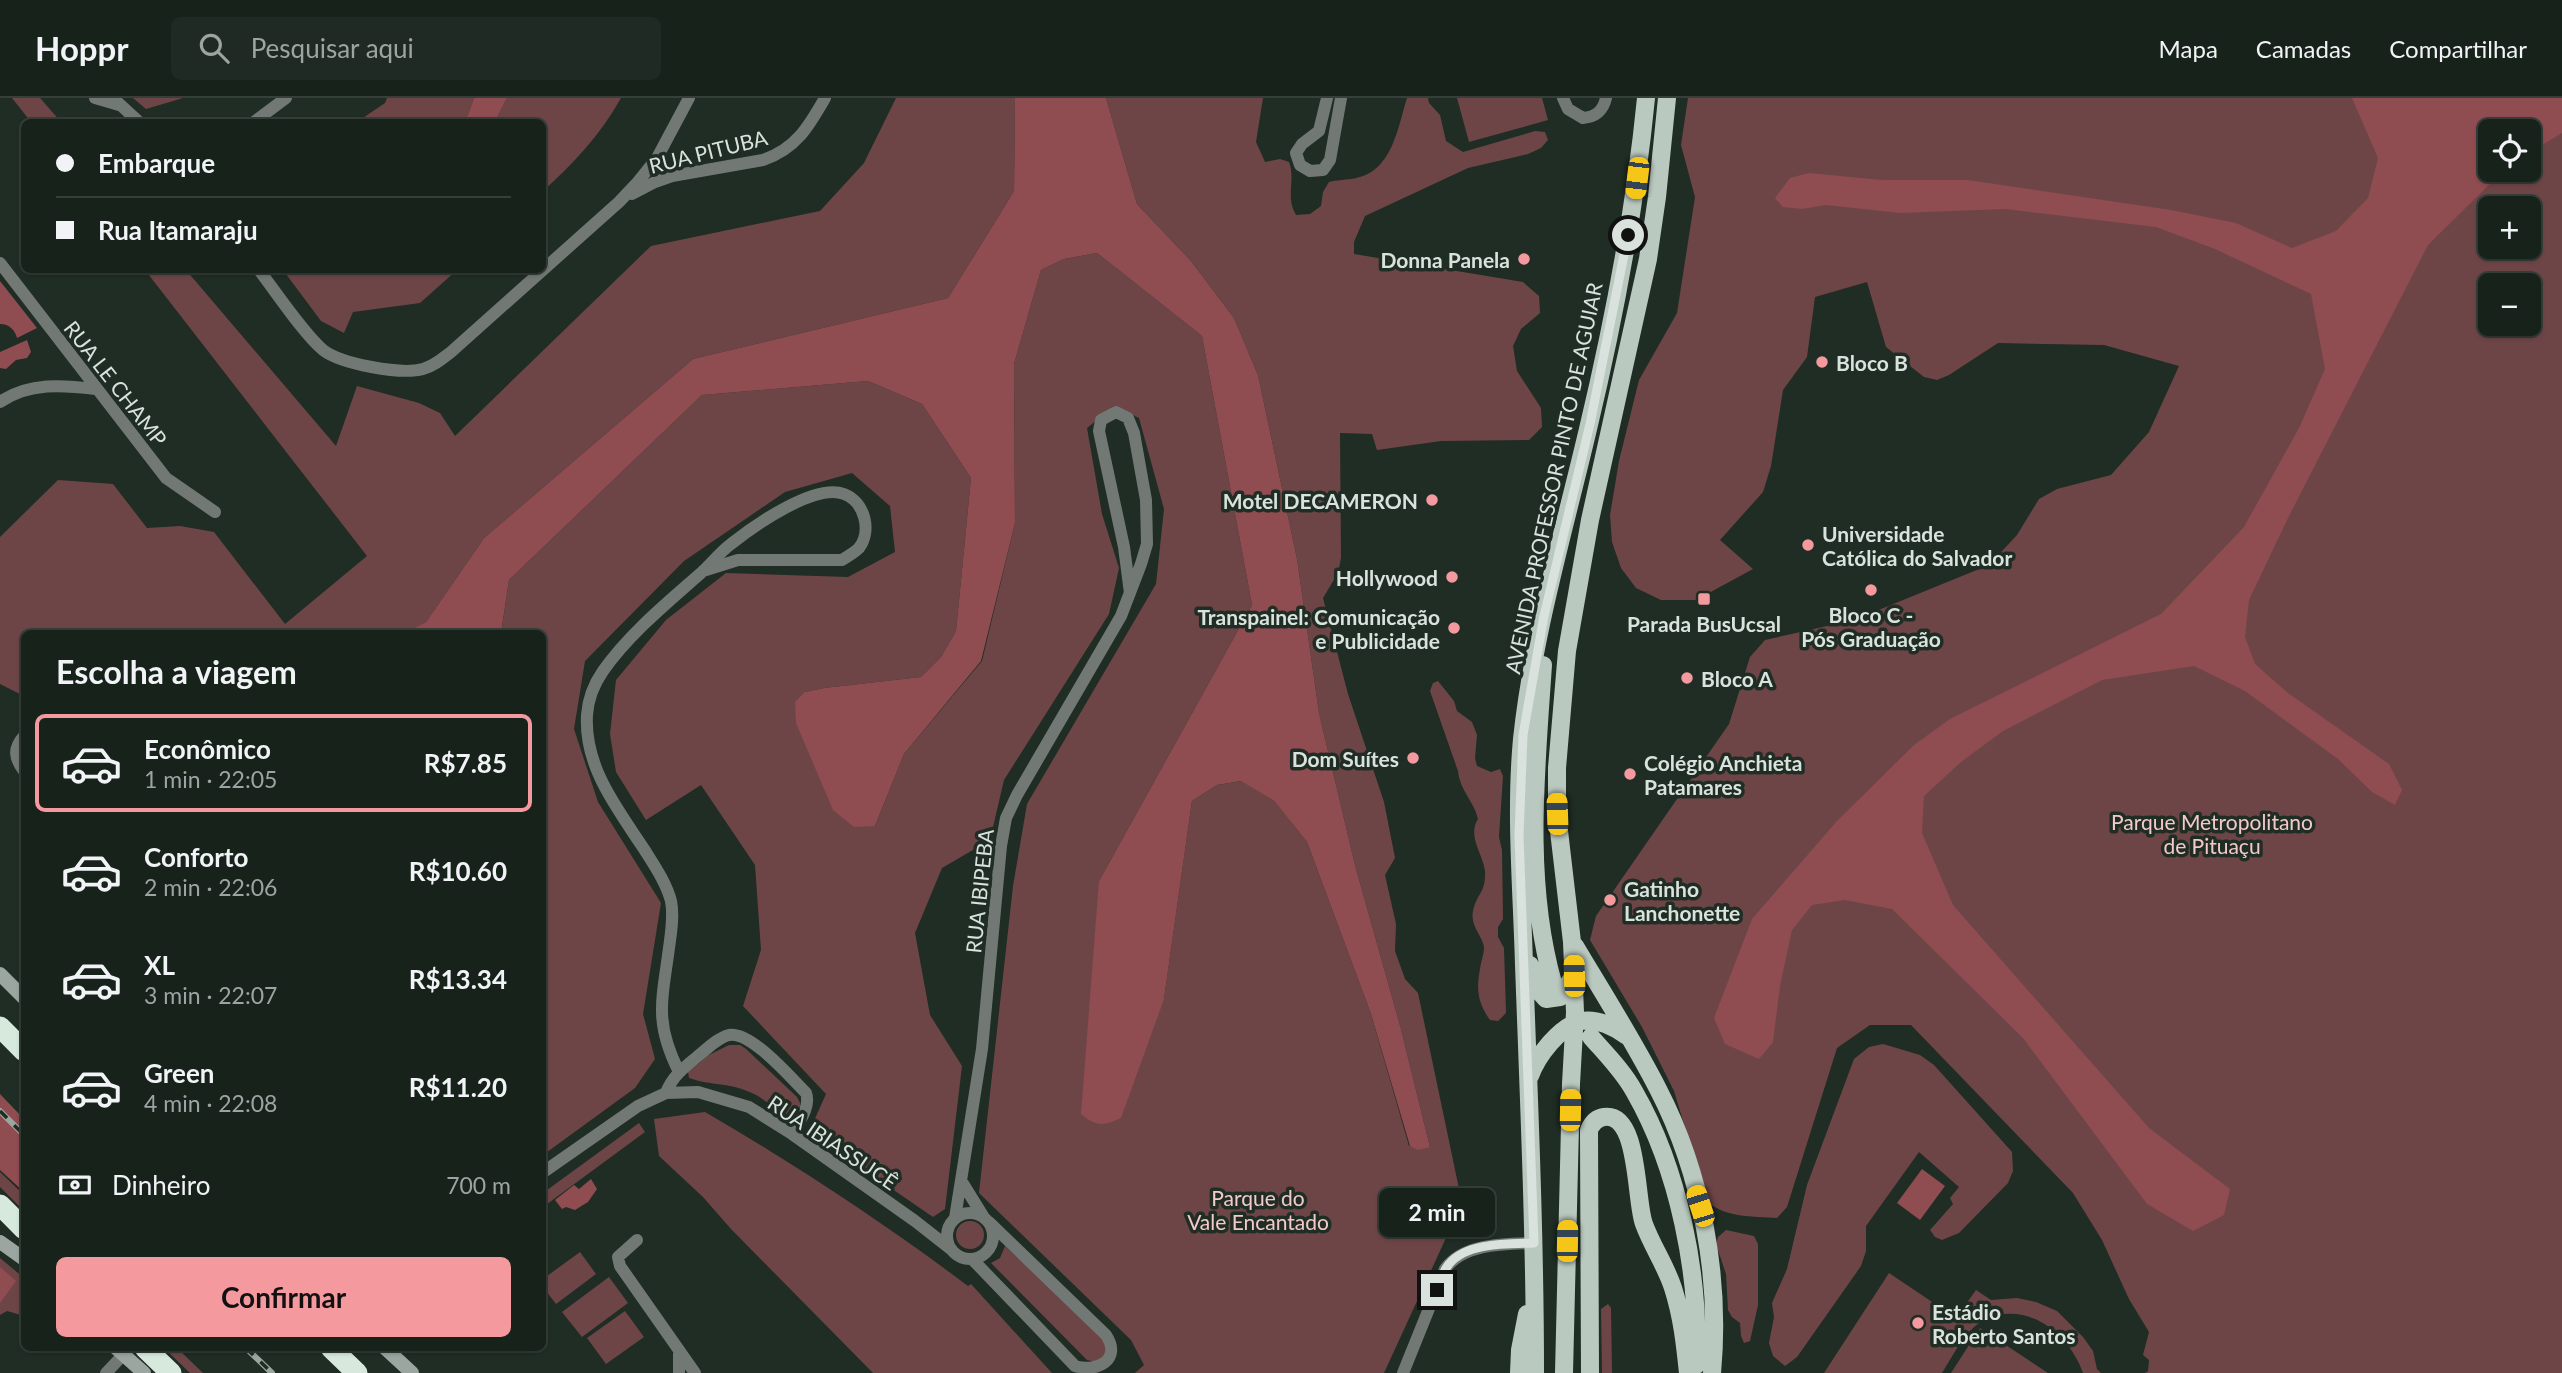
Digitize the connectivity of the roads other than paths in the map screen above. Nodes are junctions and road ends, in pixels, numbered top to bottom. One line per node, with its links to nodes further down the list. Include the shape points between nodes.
1 (95, 98): 11 (street)
2 (286, 98): 13 (street)
3 (689, 98): 14 (street, RUA PITUBA)
4 (825, 98): 15 (street, RUA PITUBA, via 799,139 776,156)
5 (1327, 98): 6 (street, via 1319,131 1296,153 1300,165 1310,172 1323,170 1330,160)
6 (1341, 98)
7 (1563, 98): 8 (street, via 1575,115 1589,118 1601,111)
8 (1606, 98)
9 (1646, 98): 26 (main road, AVENIDA PROFESSOR PINTO DE AGUIAR, via 1625,254)
10 (1667, 98): 30 (main road, via 1648,259 1590,520 1567,651 1556,788)
11 (116, 102): 12 (street)
12 (136, 119)
13 (258, 119)
14 (657, 158): 15 (street); 16 (street, RUA PITUBA)
15 (672, 176): 16 (street, RUA PITUBA)
16 (619, 202): 18 (street, RUA PITUBA)
17 (0, 263): 21 (street, RUA LE CHAMP)
18 (546, 267)
19 (261, 273): 20 (street, RUA PITUBA, via 316,343 334,357 398,370 424,369 437,363)
20 (539, 273)
21 (96, 389): 22 (street, via 33,387); 23 (street, RUA LE CHAMP, via 166,478)
22 (0, 402)
23 (215, 512)
24 (704, 571): 24 (street, via 751,529 820,493 848,495 863,512 861,546 842,559 738,560); 41 (street, via 618,652 592,691 587,711 586,732 598,777 652,861 671,902 661,1016)
25 (1130, 593): 25 (street, RUA IBIPEBA, via 1147,544 1148,522 1135,433 1128,418 1116,412 1101,420 1099,431); 47 (street, RUA IBIPEBA, via 1006,818 982,1049)
26 (1544, 616): 29 (main road, AVENIDA PROFESSOR PINTO DE AGUIAR, via 1520,768); 33 (main road, via 1535,825 1541,938)
27 (21, 740): 28 (street, via 15,754)
28 (21, 766)
29 (1524, 942): 32 (main road, via 1535,984 1546,999 1560,997); 42 (main road, AVENIDA PROFESSOR PINTO DE AGUIAR)
30 (1572, 942): 32 (main road); 38 (main road)
31 (0, 974): 34 (main road)
32 (1574, 976): 35 (main road)
33 (1553, 983)
34 (21, 995)
35 (1575, 1024): 38 (main road, via 1602,1023); 40 (main road); 43 (main road)
36 (0, 1027): 39 (highway)
37 (1591, 1037): 79 (main road, via 1633,1090 1673,1186 1696,1291)
38 (1630, 1038): 80 (main road, via 1669,1112 1700,1206 1714,1309)
39 (21, 1048)
40 (1544, 1053): 42 (main road); 43 (main road, via 1549,1049 1559,1053)
41 (679, 1072): 44 (street); 45 (street, via 723,1037 748,1039 808,1097)
42 (1529, 1079): 56 (main road, AVENIDA PROFESSOR PINTO DE AGUIAR)
43 (1571, 1084): 76 (main road)
44 (666, 1093): 45 (street, RUA IBIASSUCÊ, via 688,1091 722,1098); 46 (street, RUA IBIASSUCÊ, via 638,1106)
45 (792, 1134): 51 (street, RUA IBIASSUCÊ)
46 (546, 1170)
47 (962, 1182): 49 (street, RUA IBIPEBA); 50 (street)
48 (0, 1205): 52 (highway)
49 (955, 1218): 50 (street, via 968,1213); 53 (street)
50 (986, 1219): 59 (street, via 993,1242 986,1254); 59 (street, via 1107,1335 1112,1348 1107,1366 1087,1373 1075,1366)
51 (915, 1221): 53 (street, RUA IBIASSUCÊ); 57 (street, RUA IBIASSUCÊ)
52 (21, 1226)
53 (947, 1230): 57 (street)
54 (637, 1240): 65 (street, via 621,1252 618,1262)
55 (0, 1242): 58 (main road)
56 (1534, 1243): 60 (main road, AVENIDA PROFESSOR PINTO DE AGUIAR); 73 (street, via 1479,1248 1450,1262)
57 (951, 1250): 59 (street)
58 (21, 1257)
59 (973, 1260)
60 (1535, 1276): 74 (main road); 75 (main road, AVENIDA PROFESSOR PINTO DE AGUIAR)
61 (119, 1351): 66 (street); 67 (main road)
62 (148, 1351): 68 (highway)
63 (334, 1351): 69 (highway)
64 (388, 1351): 70 (main road)
65 (679, 1354): 71 (street); 72 (street)
66 (106, 1373)
67 (144, 1373)
68 (171, 1373)
69 (357, 1373)
70 (412, 1373)
71 (678, 1373)
72 (692, 1373)
73 (1403, 1373)
74 (1519, 1373)
75 (1535, 1373)
76 (1564, 1373)
77 (1590, 1373): 78 (main road, via 1589,1130 1606,1116 1619,1121 1629,1134 1639,1205 1673,1288)
78 (1688, 1373)
79 (1695, 1373)
80 (1712, 1373)

